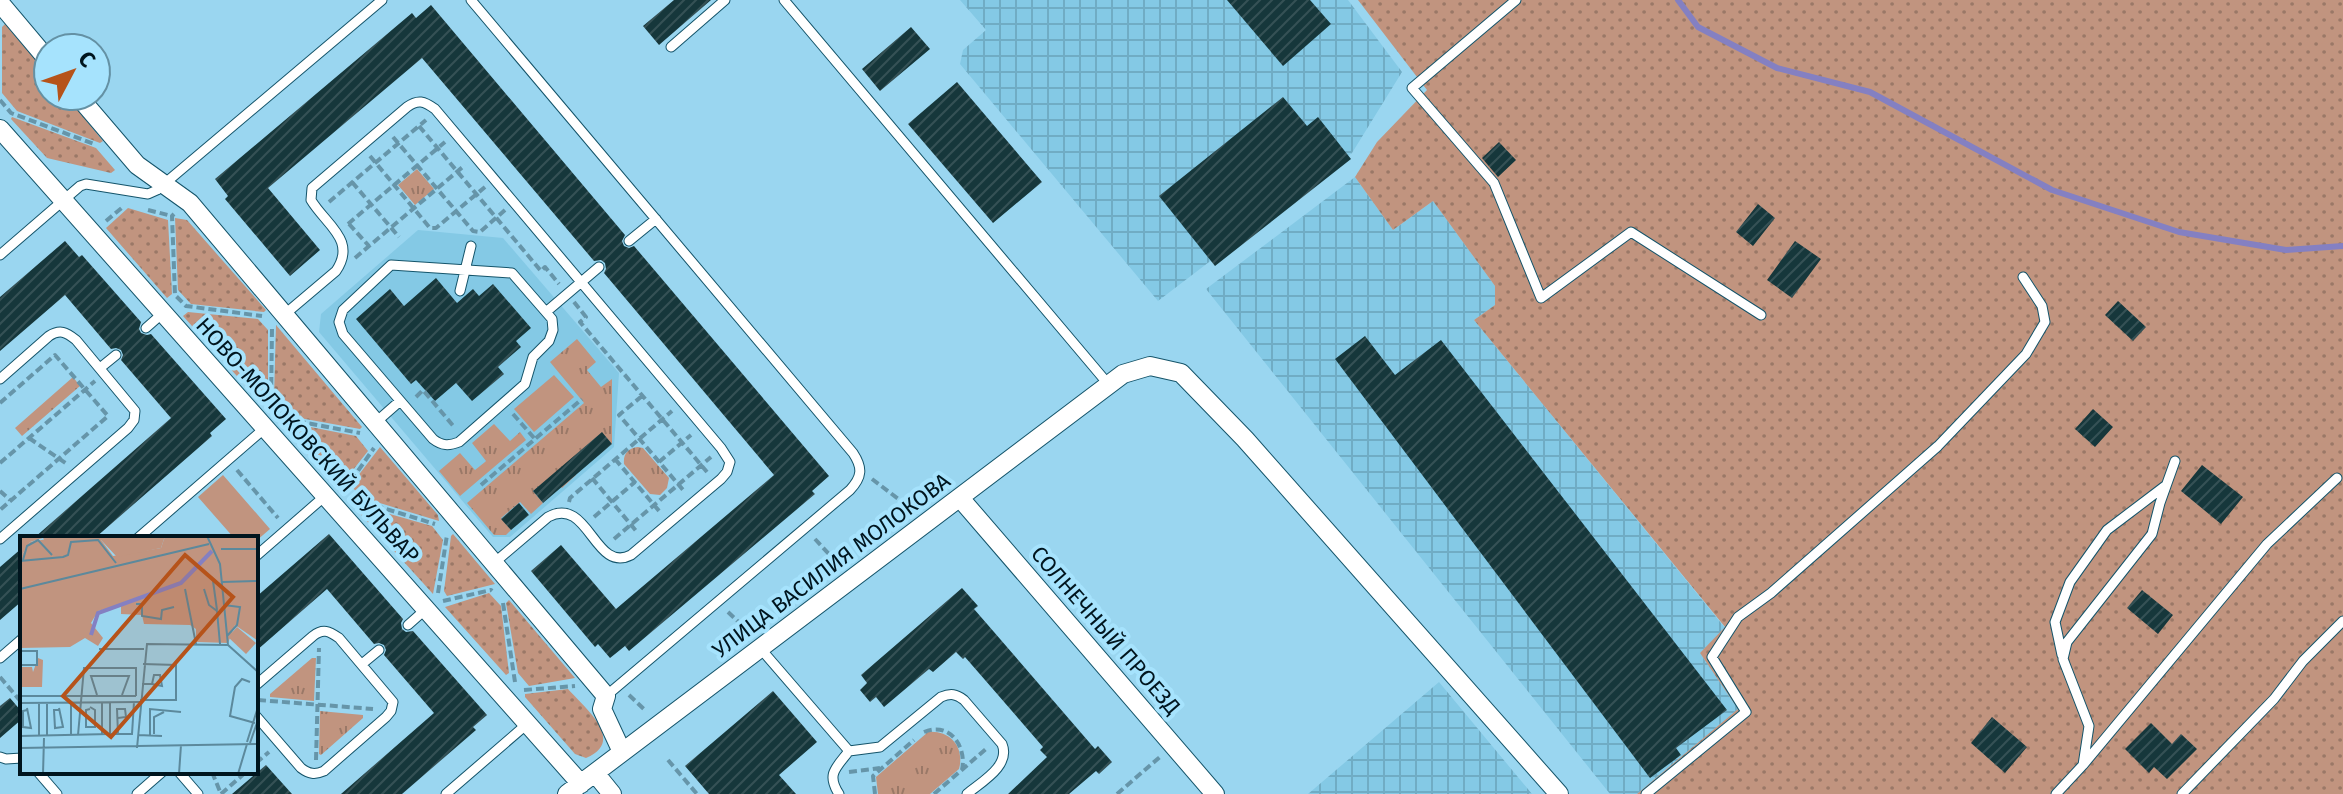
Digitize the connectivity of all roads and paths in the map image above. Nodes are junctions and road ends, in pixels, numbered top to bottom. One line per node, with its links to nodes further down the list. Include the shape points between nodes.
1 (382, 0): 24 (lane)
2 (471, 0): 37 (lane)
3 (725, 0): 8 (lane)
4 (784, 0): 59 (lane)
5 (1516, 0): 54 (lane, via 1412,88 1494,183 1541,298 1631,232)
6 (0, 3): 7 (street)
7 (32, 41)
8 (671, 47)
9 (1, 104): 17 (path, via 11,113)
10 (436, 111): 12 (lane, via 415,102); 14 (lane); 15 (path)
11 (92, 112): 24 (street, via 137,165)
12 (384, 126): 15 (path); 16 (lane)
13 (1, 132): 27 (street, НОВО-МОЛОКОВСКИЙ БУЛЬВАР)
14 (455, 134): 18 (lane); 21 (path)
15 (398, 143): 19 (path); 21 (path)
16 (361, 145): 19 (path); 20 (lane)
17 (101, 147)
18 (475, 157): 22 (lane); 26 (path)
19 (375, 163): 23 (path); 25 (path)
20 (338, 165): 23 (path); 34 (lane, via 312,188)
21 (417, 166): 25 (path); 26 (path)
22 (494, 179): 29 (lane); 35 (path)
23 (353, 182): 31 (path); 34 (path)
24 (164, 184): 27 (lane, via 148,194 86,184); 28 (street)
25 (394, 185): 31 (path); 33 (path)
26 (437, 189): 33 (path); 35 (path)
27 (63, 200): 39 (street, НОВО-МОЛОКОВСКИЙ БУЛЬВАР); 44 (lane)
28 (188, 202): 36 (path); 53 (street)
29 (514, 203): 35 (path, via 480,232); 49 (lane)
30 (129, 204): 39 (path)
31 (372, 204): 38 (path); 40 (path)
32 (143, 208): 36 (path)
33 (414, 208): 35 (path, via 430,228); 38 (path)
34 (318, 211): 40 (lane)
35 (456, 211)
36 (172, 216): 69 (path, via 175,295 186,306 262,316 272,327 271,403 285,419)
37 (656, 219): 42 (lane); 82 (lane, via 853,453)
38 (391, 227): 41 (path); 45 (path)
39 (93, 233): 52 (street, НОВО-МОЛОКОВСКИЙ БУЛЬВАР)
40 (337, 234): 45 (lane, via 345,248)
41 (399, 237)
42 (629, 241)
43 (471, 246): 47 (lane)
44 (0, 255)
45 (342, 263): 53 (lane)
46 (599, 267): 49 (lane)
47 (465, 270): 50 (lane); 51 (lane, via 512,273); 66 (lane, via 391,265 343,310 343,334)
48 (2023, 277): 168 (lane, via 2042,306 2045,322 2026,354 1938,446 1738,617 1712,657 1746,712)
49 (581, 282): 51 (lane); 63 (lane)
50 (460, 291)
51 (546, 312): 65 (lane, via 552,319 549,341 533,357 525,384)
52 (163, 313): 55 (lane); 68 (street, НОВО-МОЛОКОВСКИЙ БУЛЬВАР)
53 (284, 315): 69 (street)
54 (1761, 315)
55 (146, 328)
56 (116, 355): 57 (lane)
57 (102, 371): 58 (lane, via 76,340 56,332); 60 (path); 83 (lane, via 130,402 134,420)
58 (0, 379)
59 (1116, 380): 92 (street, УЛИЦА ВАСИЛИЯ МОЛОКОВА); 167 (street, via 1150,366 1181,373)
60 (85, 390): 64 (path, via 55,355); 70 (path); 76 (path, via 108,416)
61 (642, 396): 73 (path, via 619,415)
62 (582, 399): 72 (path)
63 (682, 402): 67 (lane); 73 (path)
64 (0, 403)
65 (503, 403): 71 (lane); 72 (path)
66 (402, 404): 69 (lane); 71 (lane, via 440,444 453,445); 71 (path, via 423,390)
67 (702, 426): 75 (lane); 80 (path)
68 (265, 428): 78 (lane); 91 (street, НОВО-МОЛОКОВСКИЙ БУЛЬВАР)
69 (369, 428): 111 (street)
70 (29, 438): 76 (path); 81 (path)
71 (464, 438)
72 (535, 439): 88 (path)
73 (639, 439): 77 (path); 80 (path)
74 (369, 442): 127 (path, via 374,448 346,488 357,500 438,524 448,536 436,603 491,590 503,603 514,681 524,690 574,685)
75 (721, 448): 89 (path); 95 (lane, via 730,462 727,472)
76 (59, 459): 83 (path); 93 (path)
77 (615, 459): 84 (path); 86 (path)
78 (228, 460): 104 (path); 106 (lane)
79 (2175, 461): 87 (lane)
80 (659, 462): 89 (path)
81 (0, 463)
82 (860, 470): 97 (path, via 914,511); 105 (lane, via 850,490)
83 (78, 472): 100 (lane)
84 (592, 478): 94 (path); 99 (path, via 570,498)
85 (2337, 478): 142 (lane, via 2267,544)
86 (635, 482): 94 (path); 96 (path)
87 (2167, 484): 122 (lane, via 2152,534 2067,642); 122 (lane, via 2107,530 2070,582 2055,622)
88 (481, 485)
89 (678, 485): 95 (path); 96 (path)
90 (0, 491): 93 (path)
91 (325, 496): 104 (lane); 114 (street, НОВО-МОЛОКОВСКИЙ БУЛЬВАР)
92 (960, 498): 112 (street, УЛИЦА ВАСИЛИЯ МОЛОКОВА); 136 (street, СОЛНЕЧНЫЙ ПРОЕЗД)
93 (11, 501): 98 (path); 100 (path)
94 (612, 502): 102 (path); 103 (path)
95 (693, 503): 101 (lane)
96 (654, 505): 101 (path); 102 (path)
97 (923, 505)
98 (0, 510)
99 (568, 513): 103 (lane); 111 (lane, via 548,517)
100 (27, 516): 107 (lane)
101 (669, 523): 108 (lane)
102 (631, 524): 108 (path); 109 (path)
103 (584, 526): 109 (lane)
104 (288, 528): 110 (lane)
105 (805, 528): 112 (path); 113 (lane)
106 (140, 536)
107 (0, 539)
108 (646, 542): 109 (lane, via 623,559)
109 (603, 548)
110 (258, 554)
111 (494, 563): 126 (street)
112 (852, 579): 119 (street, УЛИЦА ВАСИЛИЯ МОЛОКОВА)
113 (717, 602): 119 (path); 126 (lane)
114 (426, 609): 116 (lane); 134 (street, НОВО-МОЛОКОВСКИЙ БУЛЬВАР)
115 (2343, 621): 153 (lane)
116 (408, 625)
117 (319, 631): 123 (lane, via 339,638); 125 (lane); 130 (path)
118 (20, 641): 121 (lane)
119 (762, 647): 133 (street, УЛИЦА ВАСИЛИЯ МОЛОКОВА); 137 (lane)
120 (379, 650): 123 (lane)
121 (0, 658)
122 (2063, 659): 142 (lane, via 2089,726)
123 (362, 664): 131 (lane, via 393,702)
124 (0, 677): 129 (path)
125 (258, 683)
126 (612, 691): 133 (path); 138 (street, via 602,709)
127 (582, 694)
128 (258, 700): 130 (path)
129 (20, 701)
130 (317, 705): 131 (path); 150 (path)
131 (391, 711): 150 (lane)
132 (258, 718): 150 (lane, via 301,768)
133 (661, 723): 138 (street, УЛИЦА ВАСИЛИЯ МОЛОКОВА)
134 (527, 724): 152 (street, НОВО-МОЛОКОВСКИЙ БУЛЬВАР); 158 (lane)
135 (998, 739): 137 (lane, via 964,700 949,694 880,747); 144 (path); 164 (lane, via 1004,759)
136 (1174, 745): 165 (path); 166 (street, СОЛНЕЧНЫЙ ПРОЕЗД)
137 (849, 751): 151 (lane)
138 (622, 752): 152 (street, УЛИЦА ВАСИЛИЯ МОЛОКОВА)
139 (0, 757): 140 (lane)
140 (20, 758)
141 (668, 760): 160 (path)
142 (2083, 765): 169 (lane)
143 (882, 767): 144 (path, via 927,729 935,729 951,734 961,746); 151 (path); 162 (path, via 873,776)
144 (962, 770): 163 (path)
145 (40, 774): 154 (lane)
146 (160, 774): 155 (lane)
147 (181, 774): 156 (lane)
148 (213, 774): 157 (path)
149 (244, 774): 157 (path)
150 (315, 774)
151 (832, 775): 161 (lane)
152 (581, 784): 159 (street, НОВО-МОЛОКОВСКИЙ БУЛЬВАР)
153 (2190, 786): 170 (lane); 171 (lane)
154 (57, 794)
155 (137, 794)
156 (198, 794)
157 (221, 794)
158 (446, 794)
159 (612, 794)
160 (697, 794)
161 (839, 794)
162 (875, 794)
163 (934, 794)
164 (967, 794)
165 (1117, 794)
166 (1215, 794)
167 (1559, 794)
168 (1646, 794)
169 (2056, 794)
170 (2182, 794)
171 (2198, 794)

